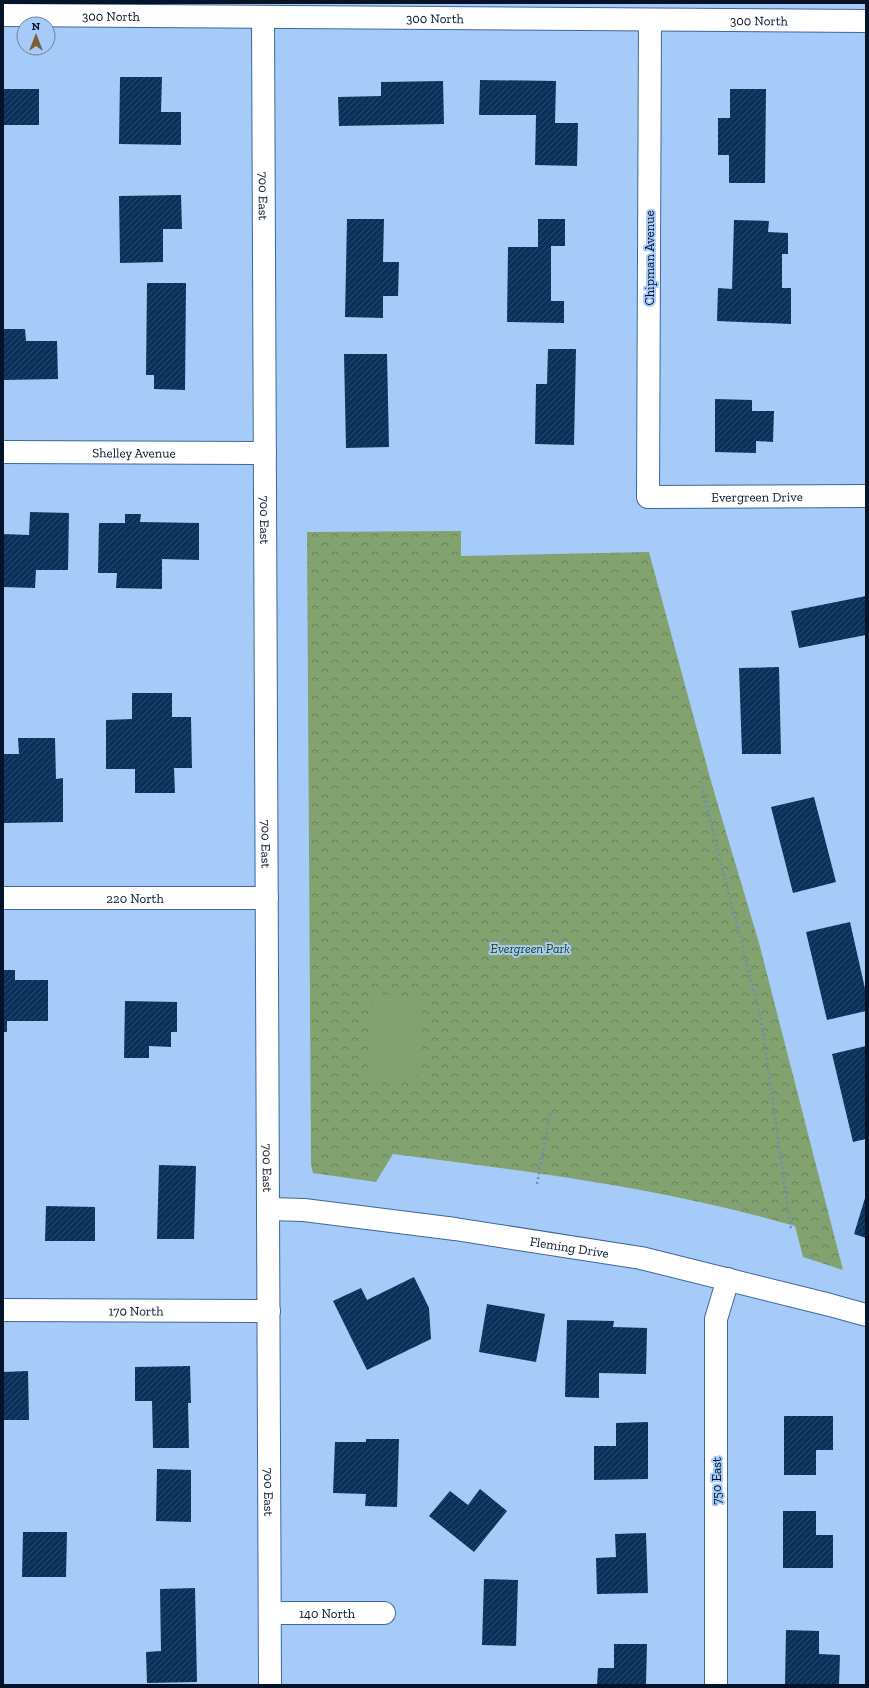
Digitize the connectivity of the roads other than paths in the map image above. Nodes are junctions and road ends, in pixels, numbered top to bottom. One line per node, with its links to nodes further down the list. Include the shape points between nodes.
1 (264, 10): 2 (street, 300 North); 3 (street, 300 North); 6 (street, 700 East)
2 (3, 15)
3 (650, 20): 4 (street, 300 North); 8 (street, Chipman Avenue)
4 (866, 21)
5 (3, 452): 6 (street, Shelley Avenue)
6 (265, 453): 10 (street, 700 East)
7 (866, 496): 8 (street, Evergreen Drive)
8 (648, 497)
9 (3, 898): 10 (street, 220 North)
10 (267, 898): 11 (street, 700 East)
11 (268, 1209): 12 (street, Fleming Drive, via 304,1210 462,1230 641,1258); 14 (street, 700 East)
12 (728, 1279): 15 (street, Fleming Drive); 19 (street, 750 East, via 716,1319)
13 (3, 1310): 14 (street, 170 North)
14 (268, 1311): 16 (street, 700 East)
15 (866, 1315)
16 (270, 1613): 17 (street, 140 North); 18 (street, 700 East)
17 (384, 1613)
18 (270, 1685)
19 (716, 1685)

